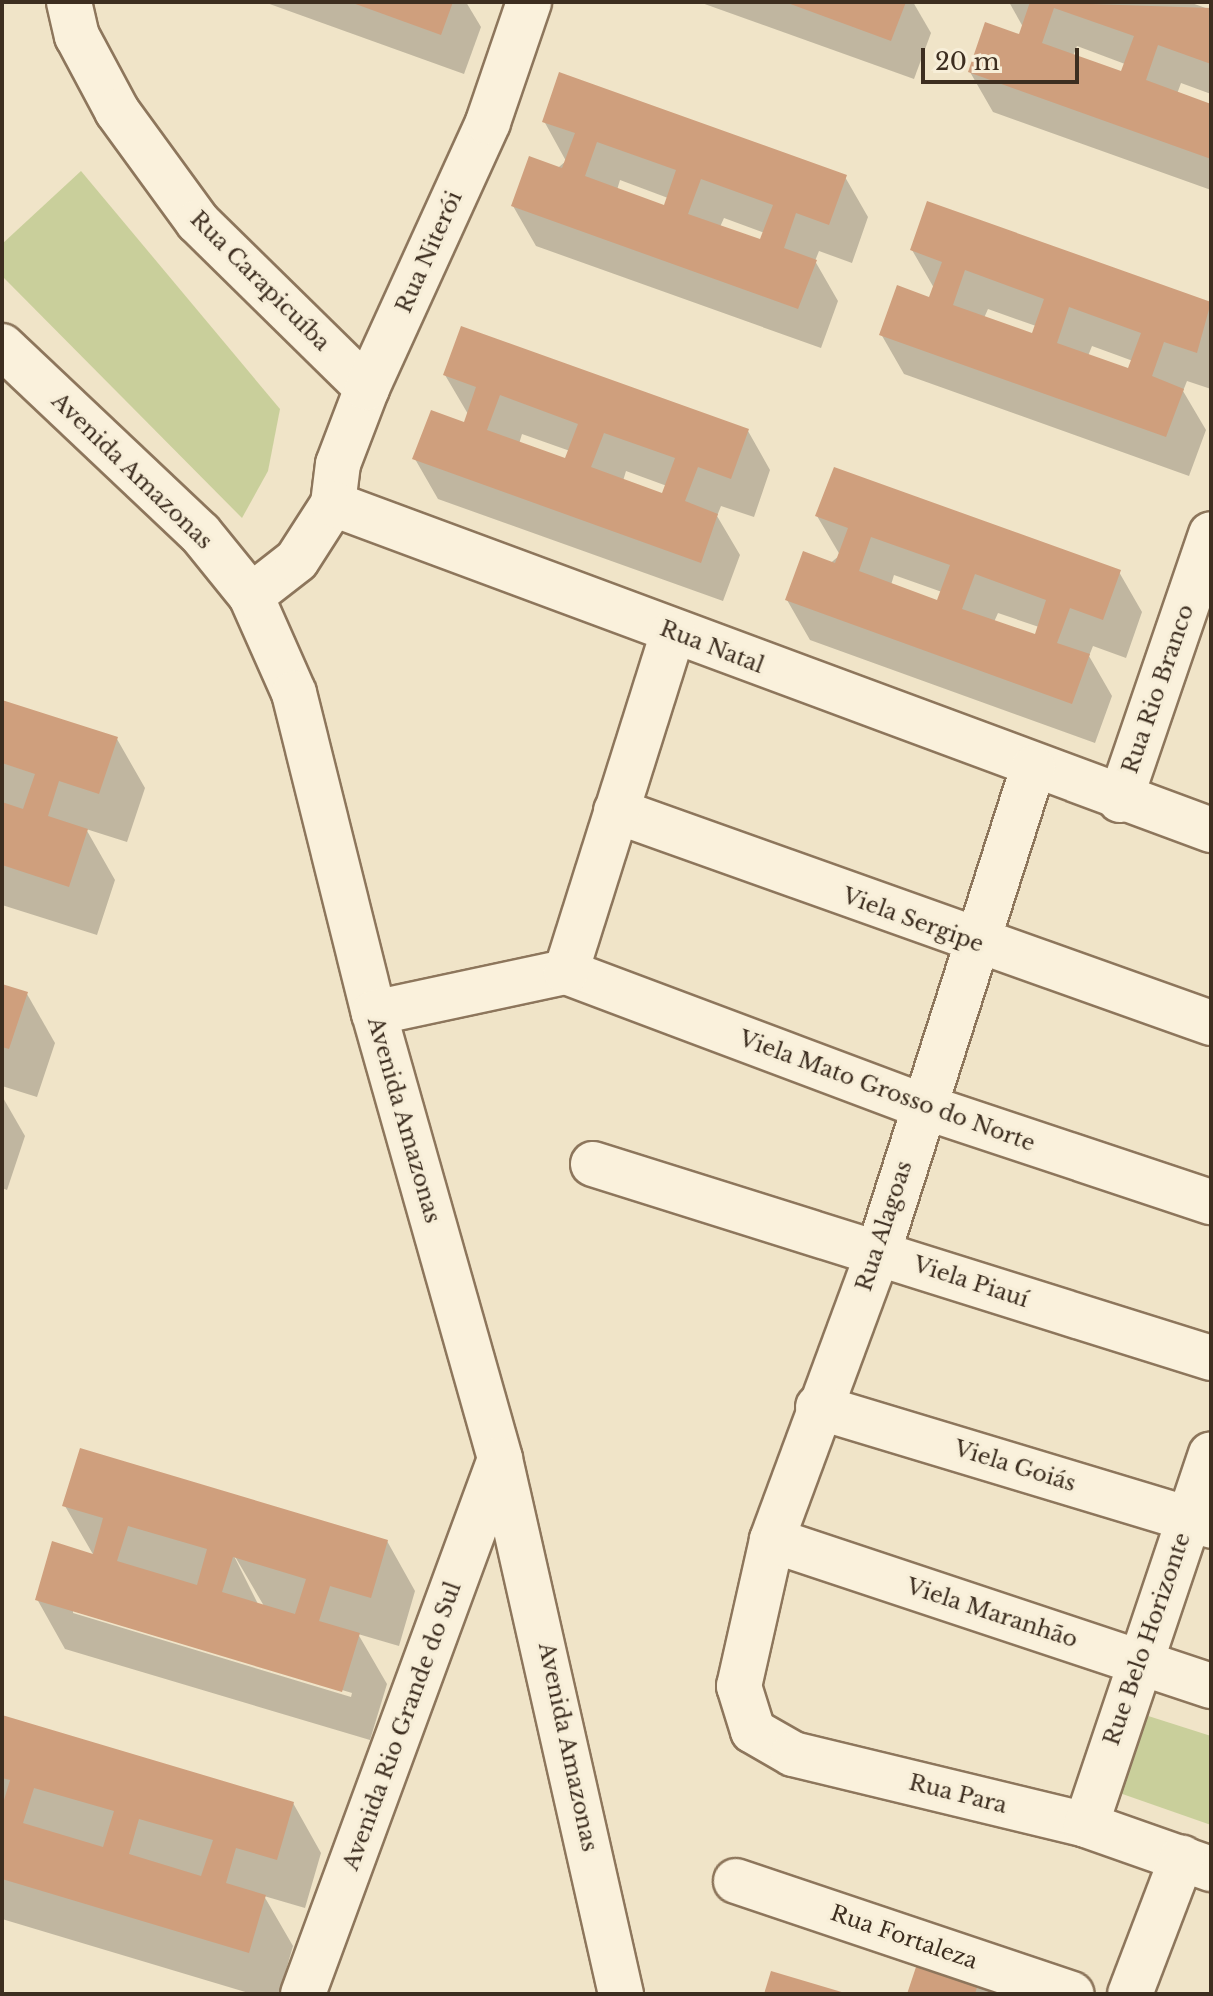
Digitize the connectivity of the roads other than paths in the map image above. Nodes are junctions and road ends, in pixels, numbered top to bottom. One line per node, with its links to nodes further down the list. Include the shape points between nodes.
1 (69, 2): 4 (street, Rua Carapicuíba, via 77,36 117,111 198,222)
2 (529, 2): 4 (street, Rua Niterói, via 488,122)
3 (2, 346): 7 (street, Avenida Amazonas, via 200,533)
4 (367, 388): 5 (street, Rua Niterói, via 338,464)
5 (333, 504): 7 (street, via 297,560); 8 (street, Rua Natal)
6 (1211, 534): 10 (street, Rua Rio Branco)
7 (251, 596): 15 (street, Avenida Amazonas, via 294,693)
8 (673, 632): 9 (street, Rua Natal); 11 (street)
9 (1033, 768): 10 (street, Rua Natal); 13 (street, Rua Alagoas)
10 (1120, 800): 12 (street, Rua Natal)
11 (616, 811): 13 (street, Viela Sergipe); 14 (street)
12 (1211, 830)
13 (972, 942): 16 (street, Viela Sergipe); 17 (street, Rua Alagoas)
14 (566, 972): 15 (street); 17 (street, Viela Mato Grosso do Norte)
15 (374, 1013): 24 (street, Avenida Amazonas)
16 (1211, 1023)
17 (922, 1106): 19 (street, Viela Mato Grosso do Norte); 20 (street, Rua Alagoas)
18 (593, 1164): 20 (street, Viela Piauí)
19 (1211, 1202)
20 (878, 1253): 21 (street, Viela Piauí); 22 (street, Rua Alagoas)
21 (1211, 1358)
22 (818, 1407): 25 (street, Viela Goiás); 26 (street, Rua Alagoas)
23 (1211, 1454): 25 (street, Rue Belo Horizonte)
24 (500, 1459): 33 (street, Avenida Rio Grande do Sul); 34 (street, Avenida Amazonas)
25 (1200, 1522): 27 (street, Rue Belo Horizonte)
26 (772, 1540): 27 (street, Viela Maranhão); 28 (street, Rua Alagoas)
27 (1138, 1662): 29 (street, Viela Maranhão); 30 (street, Rue Belo Horizonte)
28 (739, 1686): 30 (street, Rua Para, via 753,1731 793,1754)
29 (1211, 1686)
30 (1086, 1825): 31 (street, Rua Para)
31 (1196, 1864): 36 (street)
32 (736, 1881): 35 (street, Rua Fortaleza)
33 (303, 1994)
34 (621, 1994)
35 (1072, 1994)
36 (1130, 1994)

